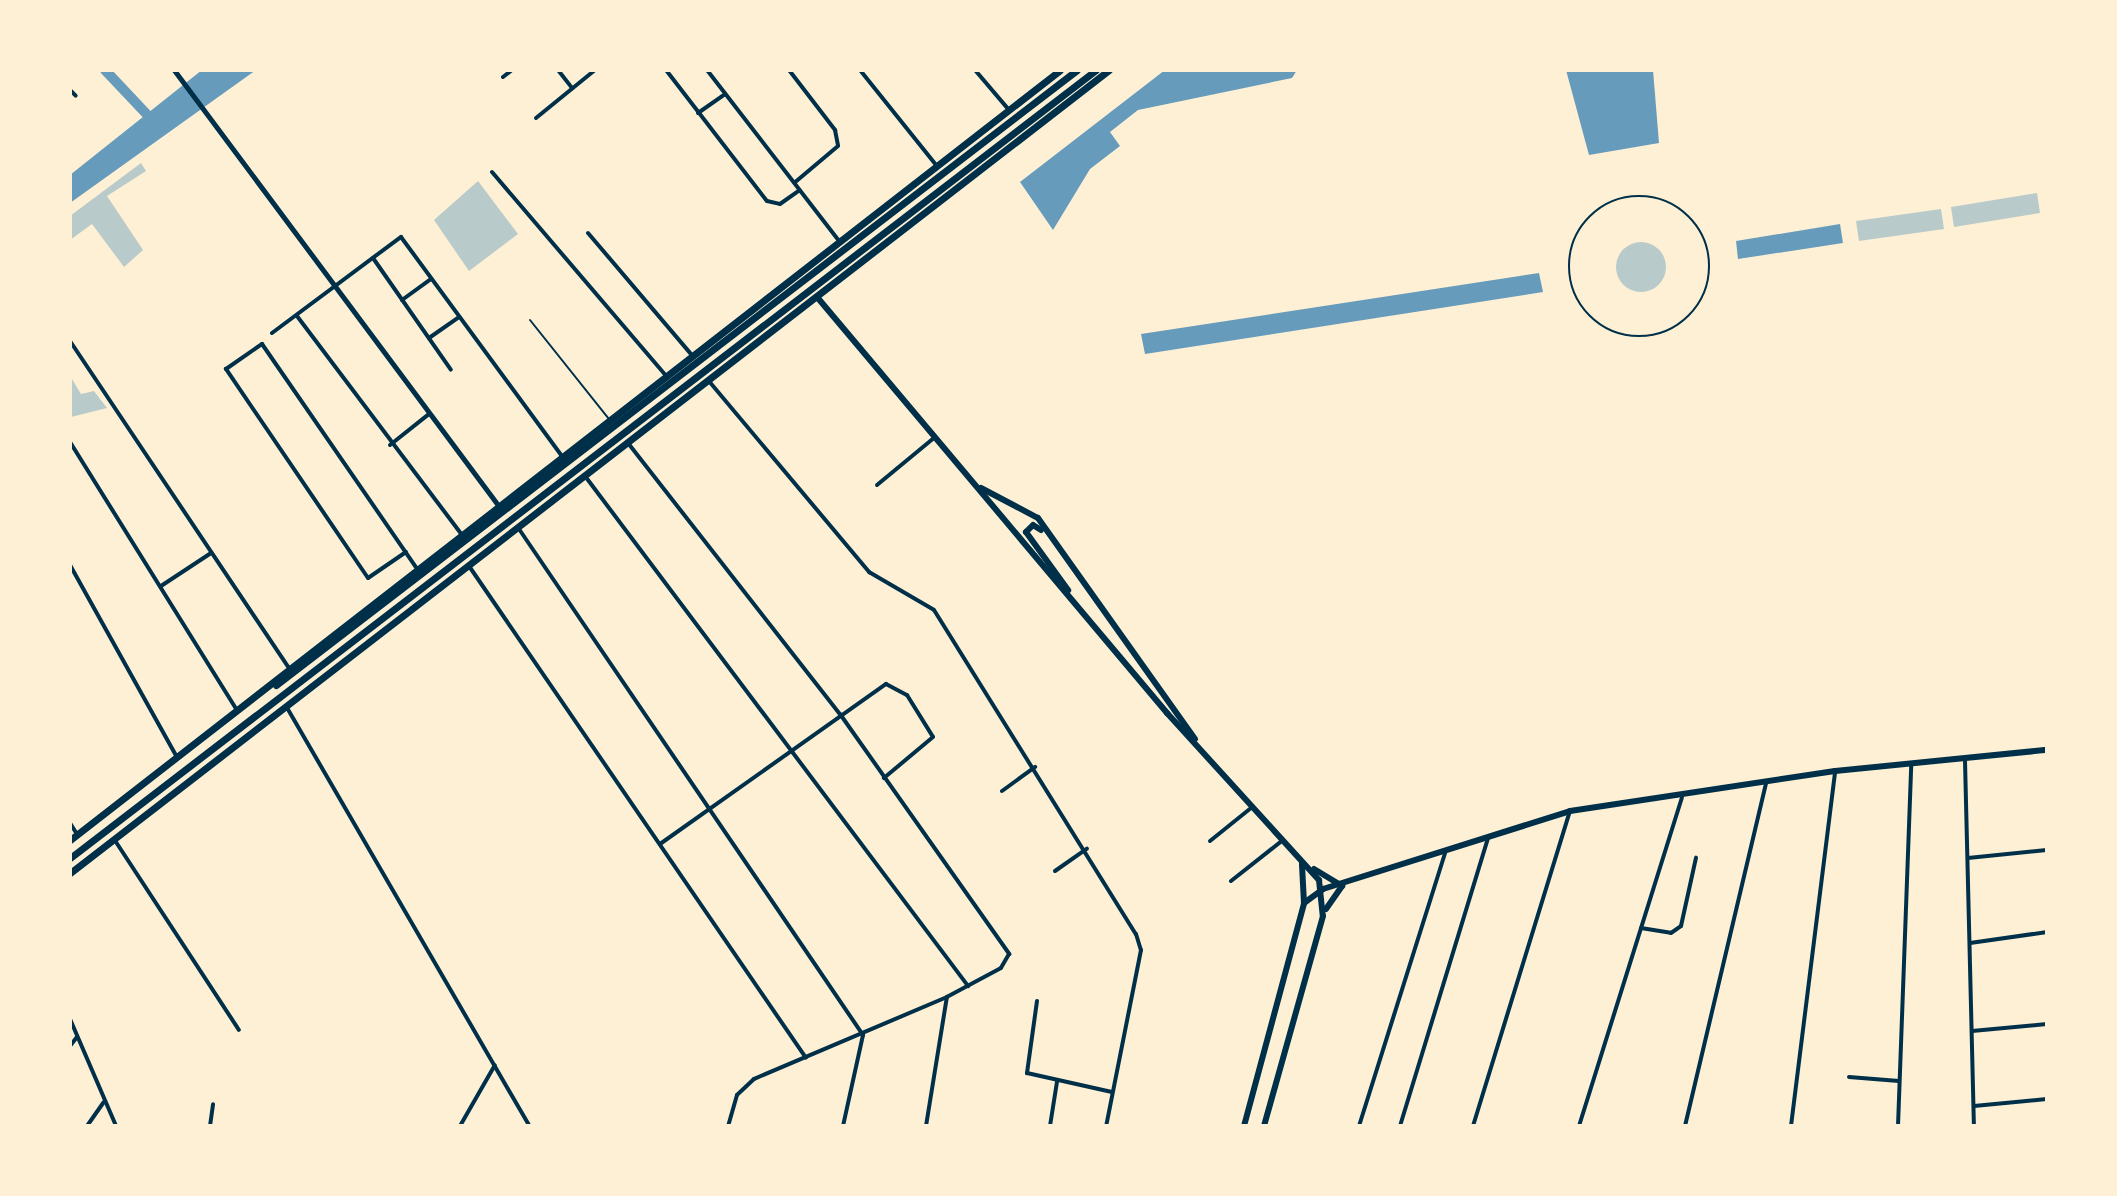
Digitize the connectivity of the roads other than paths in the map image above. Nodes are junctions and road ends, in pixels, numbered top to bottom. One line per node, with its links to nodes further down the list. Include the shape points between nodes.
1 (512, 70): 14 (street)
2 (558, 70): 15 (street)
3 (595, 70): 15 (street)
4 (666, 70): 20 (street)
5 (707, 70): 17 (street)
6 (789, 70): 24 (street, via 835,130 838,146)
7 (860, 70): 22 (street)
8 (975, 70): 19 (street)
9 (1060, 70): 19 (main road)
10 (1077, 70): 70 (main road)
11 (1096, 70): 99 (main road)
12 (1109, 70): 32 (main road)
13 (176, 72): 31 (street)
14 (503, 77)
15 (572, 88): 21 (street)
16 (70, 90): 18 (street)
17 (725, 94): 20 (street); 24 (street)
18 (76, 96)
19 (1009, 110): 22 (main road)
20 (698, 113): 25 (street, via 767,201 780,204)
21 (536, 118)
22 (937, 166): 27 (main road)
23 (492, 172): 43 (street)
24 (794, 183): 25 (street)
25 (800, 190): 27 (street)
26 (588, 233): 41 (street)
27 (839, 241): 30 (main road)
28 (373, 258): 29 (street, via 401,237); 31 (street); 33 (street)
29 (431, 279): 33 (street); 35 (street)
30 (790, 279): 32 (main road); 41 (main road)
31 (336, 286): 34 (street); 46 (street)
32 (817, 297): 44 (main road); 49 (main road)
33 (402, 300): 39 (street)
34 (297, 316): 37 (street); 52 (street)
35 (459, 317): 39 (street); 53 (street)
36 (530, 320): 47 (lane)
37 (272, 333)
38 (1641, 336): 38 (lane, via 1620,334 1586,313 1569,277 1581,224 1629,196 1683,211 1708,255 1694,310 1670,328)
39 (429, 338): 42 (street)
40 (70, 341): 62 (street)
41 (692, 355): 43 (main road)
42 (451, 370)
43 (666, 376): 45 (main road)
44 (708, 380): 48 (main road); 78 (street, via 869,572 934,610)
45 (632, 402): 47 (main road); 48 (main road)
46 (429, 414): 52 (street); 57 (street)
47 (609, 419): 53 (main road)
48 (651, 425): 51 (main road)
49 (935, 437): 55 (street); 56 (main road)
50 (70, 442): 66 (street)
51 (628, 443): 54 (main road); 71 (street)
52 (390, 445): 59 (street)
53 (562, 456): 57 (main road)
54 (585, 476): 58 (main road); 74 (street)
55 (877, 485)
56 (976, 485): 60 (main road, via 1030,510); 67 (main road)
57 (498, 505): 59 (main road)
58 (519, 529): 64 (main road); 85 (street)
59 (461, 534): 65 (main road)
60 (1052, 539): 67 (main road, via 1037,525 1026,532); 72 (main road)
61 (406, 552): 61 (street, via 262,344 226,369 368,578); 65 (street)
62 (211, 553): 66 (street); 68 (street)
63 (70, 565): 75 (street)
64 (469, 566): 69 (main road); 94 (street)
65 (416, 567): 68 (main road)
66 (161, 586): 70 (street)
67 (1075, 604): 72 (main road)
68 (289, 668): 70 (main road)
69 (286, 706): 90 (main road); 125 (street)
70 (241, 710): 75 (main road)
71 (840, 714): 74 (street); 80 (street); 80 (street, via 886,684 907,695 931,728 930,745)
72 (1200, 749): 84 (main road)
73 (2047, 750): 76 (main road)
74 (790, 751): 85 (street); 112 (street)
75 (179, 759): 88 (main road)
76 (1965, 761): 77 (main road); 101 (street)
77 (1911, 766): 79 (main road); 127 (street)
78 (1035, 767): 82 (street); 95 (street)
79 (1835, 771): 81 (main road); 151 (street)
80 (884, 778): 112 (street, via 1008,946 1007,961)
81 (1766, 783): 83 (main road); 150 (street)
82 (1002, 791)
83 (1682, 798): 86 (main road); 109 (street)
84 (1253, 806): 91 (main road); 93 (street)
85 (711, 808): 94 (street); 119 (street)
86 (1570, 811): 89 (main road); 148 (street)
87 (70, 823): 88 (street)
88 (78, 835): 92 (main road)
89 (1489, 836): 97 (main road); 147 (street)
90 (114, 839): 103 (main road); 117 (street)
91 (1284, 839): 98 (main road); 104 (street)
92 (70, 840)
93 (1210, 841)
94 (660, 845): 124 (street)
95 (1087, 849): 102 (street); 129 (street, via 1140,942)
96 (2047, 850): 101 (street)
97 (1445, 853): 105 (main road); 146 (street)
98 (1299, 857): 105 (main road); 106 (main road); 107 (main road)
99 (70, 858)
100 (1696, 858): 109 (street, via 1681,926 1671,933)
101 (1968, 858): 111 (street)
102 (1055, 871)
103 (70, 873)
104 (1231, 881)
105 (1342, 886): 106 (main road); 108 (main road)
106 (1323, 889): 107 (main road); 108 (main road)
107 (1304, 903): 122 (main road)
108 (1323, 916): 123 (main road)
109 (1641, 928): 149 (street)
110 (2047, 932): 111 (street)
111 (1970, 943): 118 (street)
112 (969, 986): 113 (street)
113 (947, 997): 119 (street); 141 (street)
114 (1037, 1001): 128 (street, via 1027,1073)
115 (70, 1019): 120 (street)
116 (2047, 1024): 118 (street)
117 (239, 1030)
118 (1972, 1031): 133 (street)
119 (863, 1035): 124 (street); 140 (street)
120 (77, 1037): 121 (street); 131 (street)
121 (70, 1046)
122 (1269, 1046): 123 (main road, via 1283,1042); 144 (main road)
123 (1286, 1051): 145 (main road)
124 (806, 1058): 139 (street, via 744,1086)
125 (495, 1065): 137 (street); 138 (street)
126 (1849, 1077): 127 (street)
127 (1899, 1081): 152 (street)
128 (1057, 1082): 129 (street); 142 (street)
129 (1112, 1092): 143 (street)
130 (2047, 1099): 133 (street)
131 (104, 1102): 134 (street); 135 (street)
132 (213, 1104): 136 (street)
133 (1974, 1106): 153 (street)
134 (87, 1126)
135 (116, 1126)
136 (210, 1126)
137 (460, 1126)
138 (529, 1126)
139 (728, 1126)
140 (843, 1126)
141 (926, 1126)
142 (1050, 1126)
143 (1106, 1126)
144 (1244, 1126)
145 (1264, 1126)
146 (1359, 1126)
147 (1400, 1126)
148 (1473, 1126)
149 (1579, 1126)
150 (1685, 1126)
151 (1791, 1126)
152 (1898, 1126)
153 (1974, 1126)

